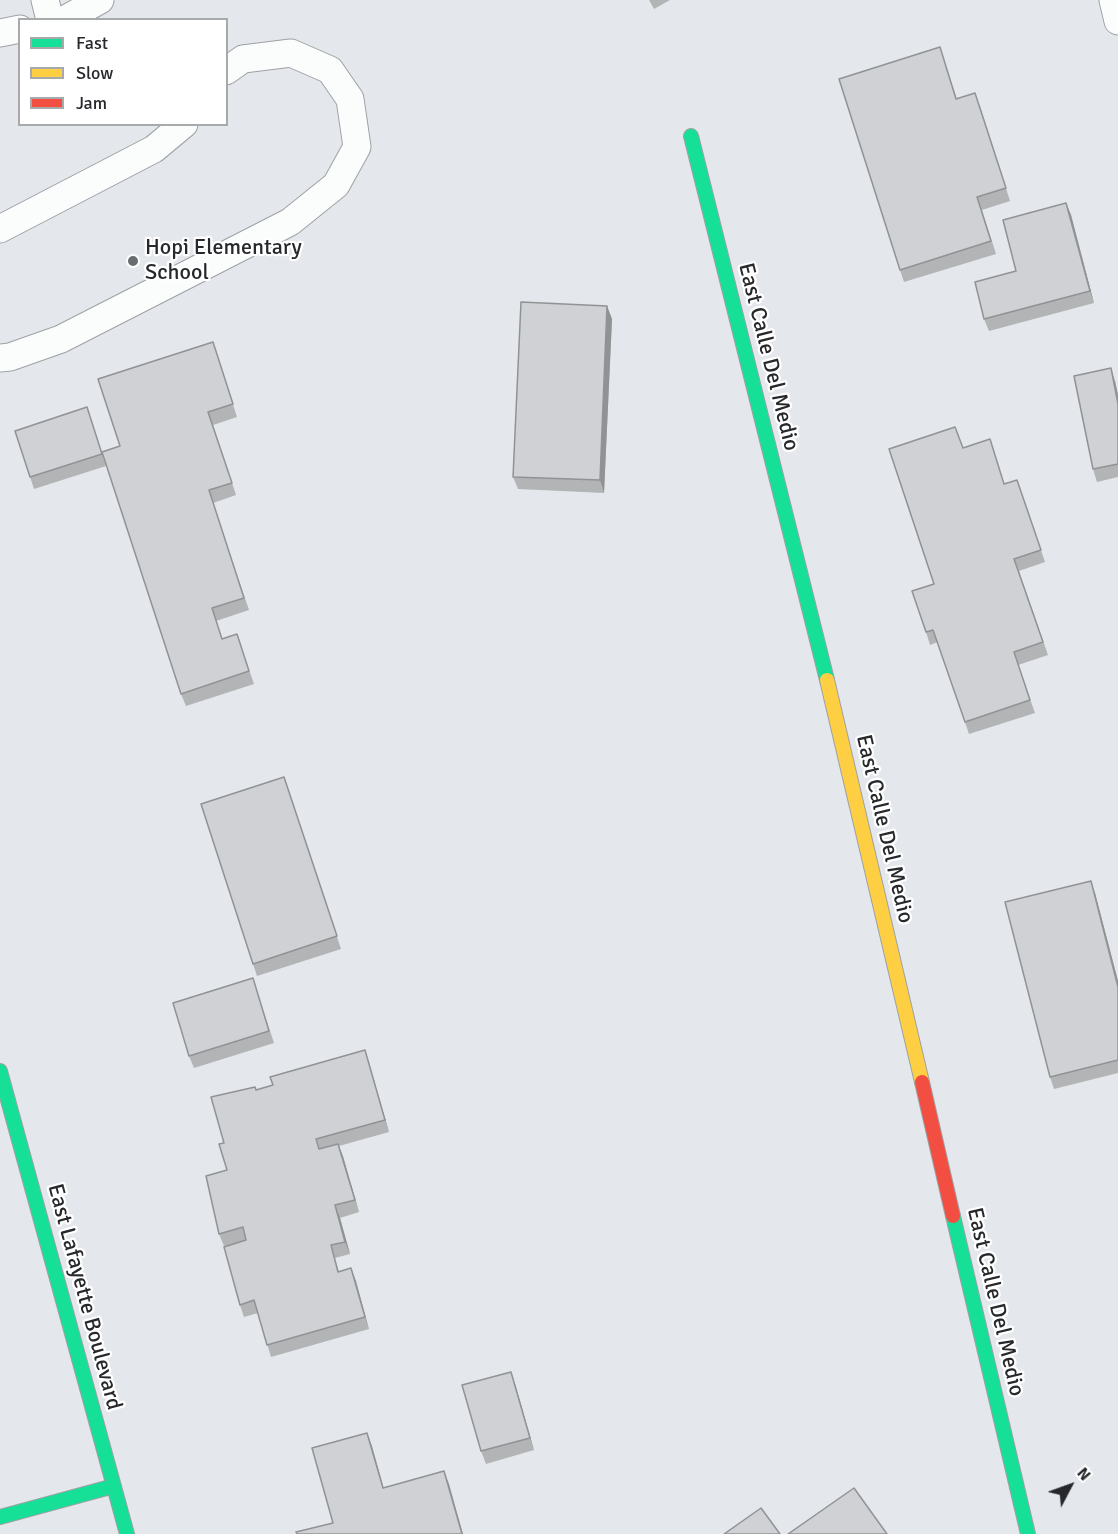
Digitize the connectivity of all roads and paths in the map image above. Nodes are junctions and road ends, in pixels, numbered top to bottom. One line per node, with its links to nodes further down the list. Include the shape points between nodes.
1 (45, 0): 4 (lane)
2 (100, 0): 5 (lane)
3 (1113, 0): 6 (lane)
4 (50, 18)
5 (68, 18)
6 (1118, 21)
7 (18, 29): 8 (lane)
8 (0, 33)
9 (228, 70): 13 (lane, via 243,59 291,53 330,70 350,99 357,147 336,185 290,222 61,339)
10 (181, 126): 12 (lane, via 154,149)
11 (691, 136): 18 (street, East Calle Del Medio, via 823,662)
12 (0, 229)
13 (0, 358)
14 (0, 1071): 15 (street, East Lafayette Boulevard)
15 (114, 1486): 16 (street); 17 (street, East Lafayette Boulevard)
16 (0, 1517)
17 (127, 1534)
18 (1028, 1534)

